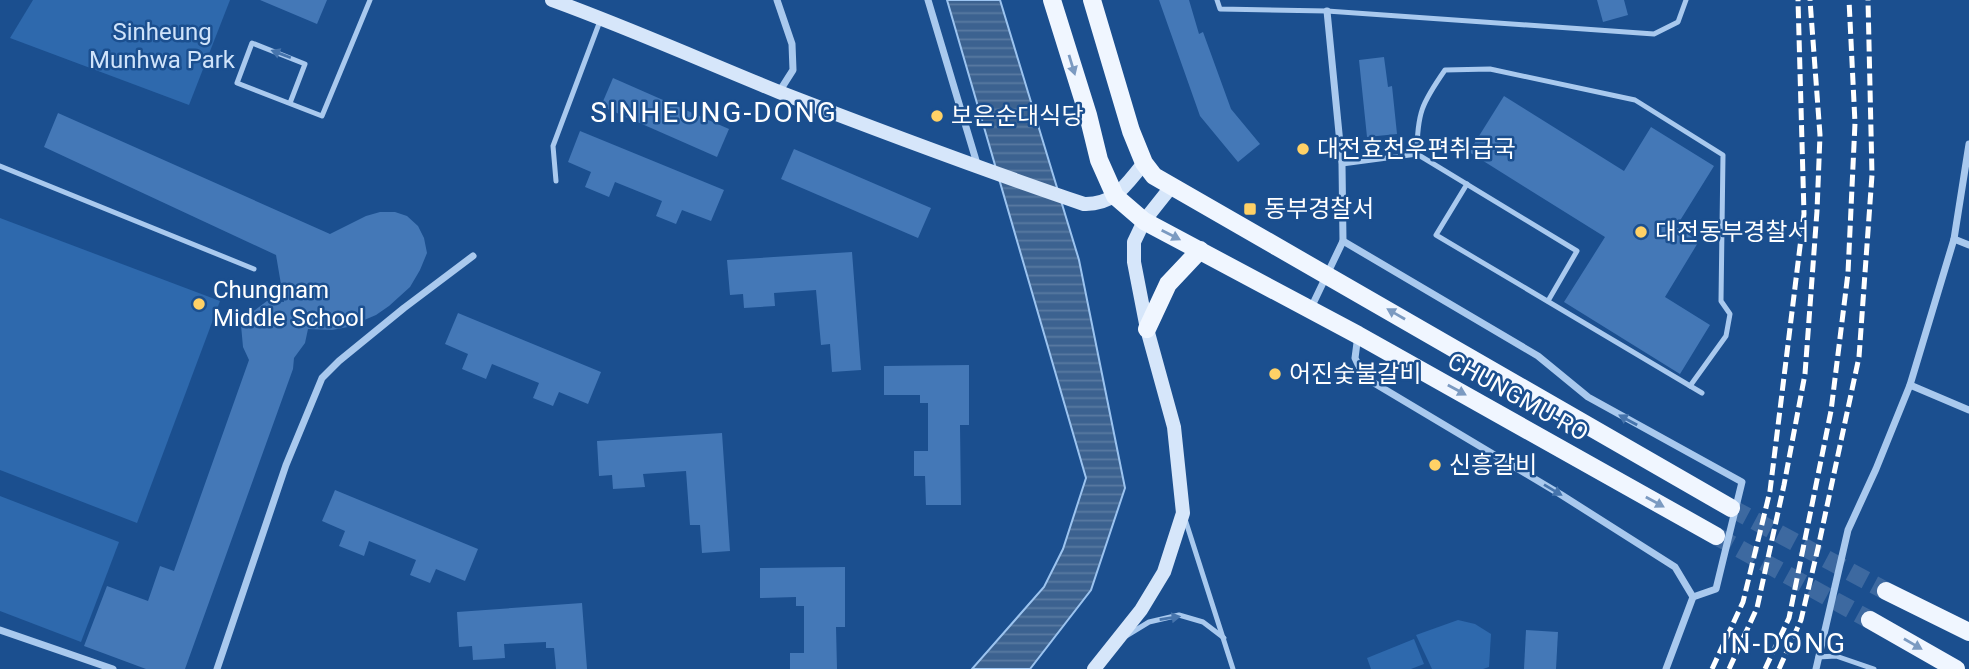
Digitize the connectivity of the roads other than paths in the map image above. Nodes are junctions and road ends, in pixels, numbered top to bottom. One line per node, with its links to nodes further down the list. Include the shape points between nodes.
1 (370, 0): 12 (lane, via 322,116)
2 (552, 0): 10 (main road)
3 (778, 0): 11 (street, via 792,44 793,70)
4 (928, 0): 18 (street)
5 (1052, 0): 22 (main road, one-way to 22)
6 (1092, 0): 15 (main road)
7 (1217, 0): 9 (lane, via 1220,9)
8 (1686, 0): 9 (lane, via 1678,22 1654,34)
9 (1327, 11): 16 (street)
10 (602, 18): 11 (main road); 19 (lane, via 553,146)
11 (779, 92): 18 (main road)
12 (290, 103): 12 (lane, one-way to 12, via 305,64 251,43 237,82)
13 (1969, 144): 24 (street)
14 (1417, 154): 16 (lane); 20 (lane); 36 (lane, via 1417,123 1427,96 1445,70 1490,69 1636,100 1723,155 1721,301 1730,314 1726,336)
15 (1144, 163): 21 (main road, CHUNGMU-RO); 22 (main road)
16 (1342, 164): 25 (street)
17 (0, 166): 29 (lane)
18 (978, 167): 22 (main road, via 1084,204)
19 (556, 181)
20 (1467, 184): 31 (lane, via 1577,251); 31 (lane, via 1436,235)
21 (1171, 187): 23 (main road); 30 (main road, CHUNGMU-RO)
22 (1115, 196): 23 (main road, CHUNGMU-RO)
23 (1144, 221): 27 (main road, CHUNGMU-RO, one-way to 27); 33 (main road, via 1133,242)
24 (1954, 239): 26 (street); 35 (street)
25 (1343, 241): 30 (street); 43 (street, one-way to 25, via 1716,589 1742,482 1588,397 1538,356)
26 (1969, 245)
27 (1200, 250): 32 (main road, CHUNGMU-RO); 33 (main road, via 1168,284)
28 (473, 256): 51 (street, via 322,378 286,465)
29 (254, 270)
30 (1328, 274): 32 (street); 39 (main road, CHUNGMU-RO, one-way to 30)
31 (1548, 301): 36 (lane)
32 (1310, 310): 34 (main road, CHUNGMU-RO)
33 (1147, 329): 40 (main road, via 1174,427)
34 (1358, 335): 41 (main road, CHUNGMU-RO, one-way to 41); 43 (street, one-way to 43, via 1355,358 1364,377 1675,567)
35 (1910, 385): 38 (street); 49 (street, via 1847,530)
36 (1690, 386): 37 (lane)
37 (1702, 393)
38 (1969, 410)
39 (1731, 508)
40 (1183, 513): 47 (lane); 48 (main road, via 1164,572)
41 (1716, 536)
42 (1886, 591): 46 (main road)
43 (1693, 597): 54 (street)
44 (1870, 620): 57 (main road, one-way to 57)
45 (0, 630): 50 (street)
46 (1969, 632)
47 (1225, 639): 48 (lane, one-way to 47, via 1149,622 1179,615 1203,622); 53 (lane)
48 (1115, 644): 52 (main road)
49 (1818, 657): 55 (street); 56 (lane, via 1836,656)
50 (113, 669)
51 (217, 669)
52 (1094, 669)
53 (1233, 669)
54 (1666, 669)
55 (1816, 669)
56 (1874, 669)
57 (1956, 669)

